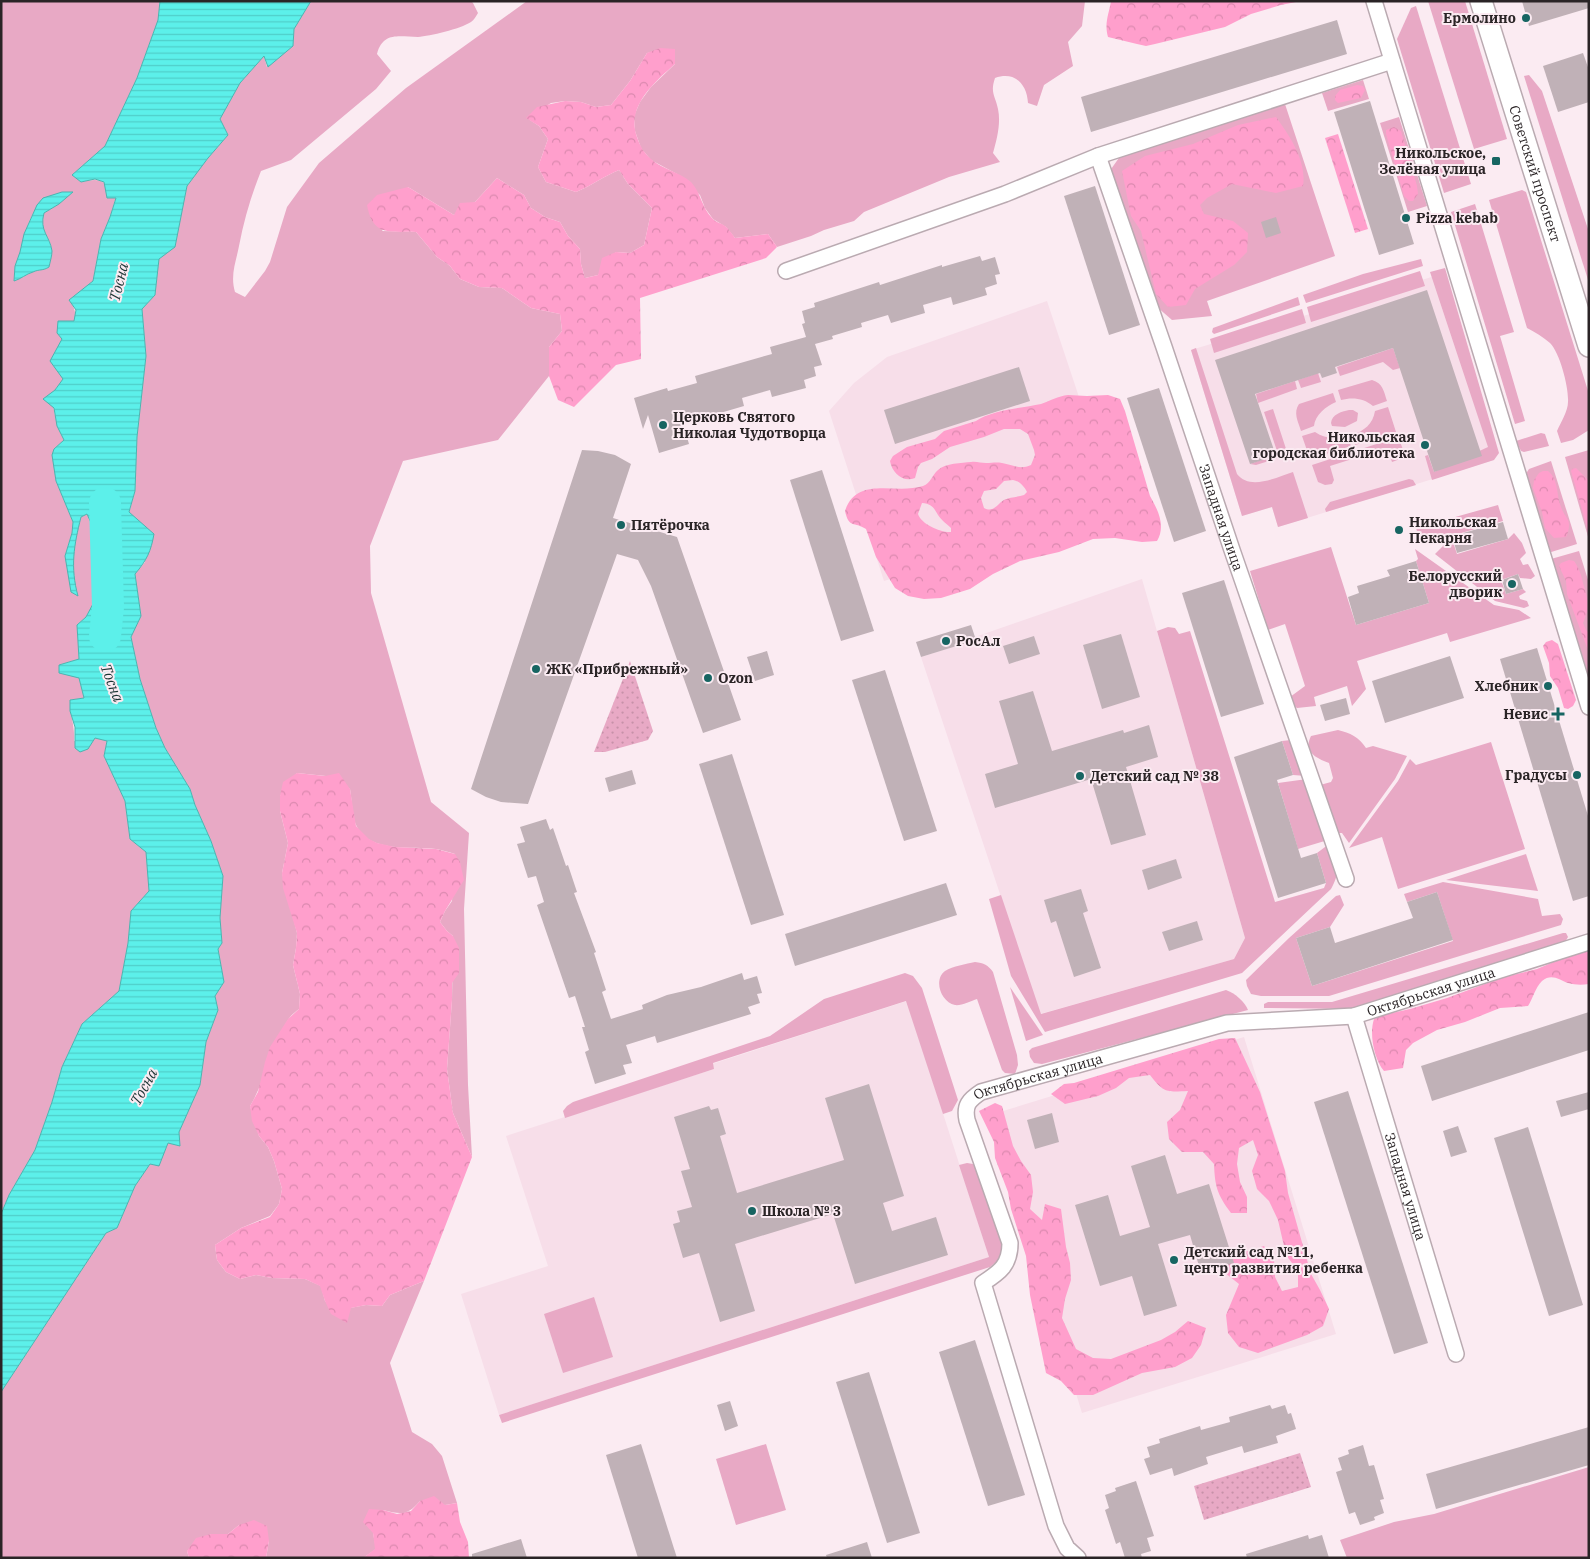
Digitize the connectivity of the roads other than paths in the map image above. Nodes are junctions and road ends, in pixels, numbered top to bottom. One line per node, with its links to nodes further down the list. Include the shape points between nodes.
1 (1374, 1): 3 (street)
2 (1482, 1): 6 (main road, Советский проспект)
3 (1392, 60): 4 (street); 7 (street)
4 (1098, 156): 5 (street, via 1005,194); 8 (street, Западная улица)
5 (786, 271)
6 (1589, 346)
7 (1589, 707)
8 (1346, 879)
9 (1589, 942): 10 (street, Октябрьская улица)
10 (1354, 1016): 11 (street, Западная улица); 12 (street, Октябрьская улица, via 1227,1023 980,1092 968,1101 966,1120 1010,1243 1008,1261 983,1283 1056,1526 1067,1548)
11 (1456, 1354)
12 (1078, 1558)

